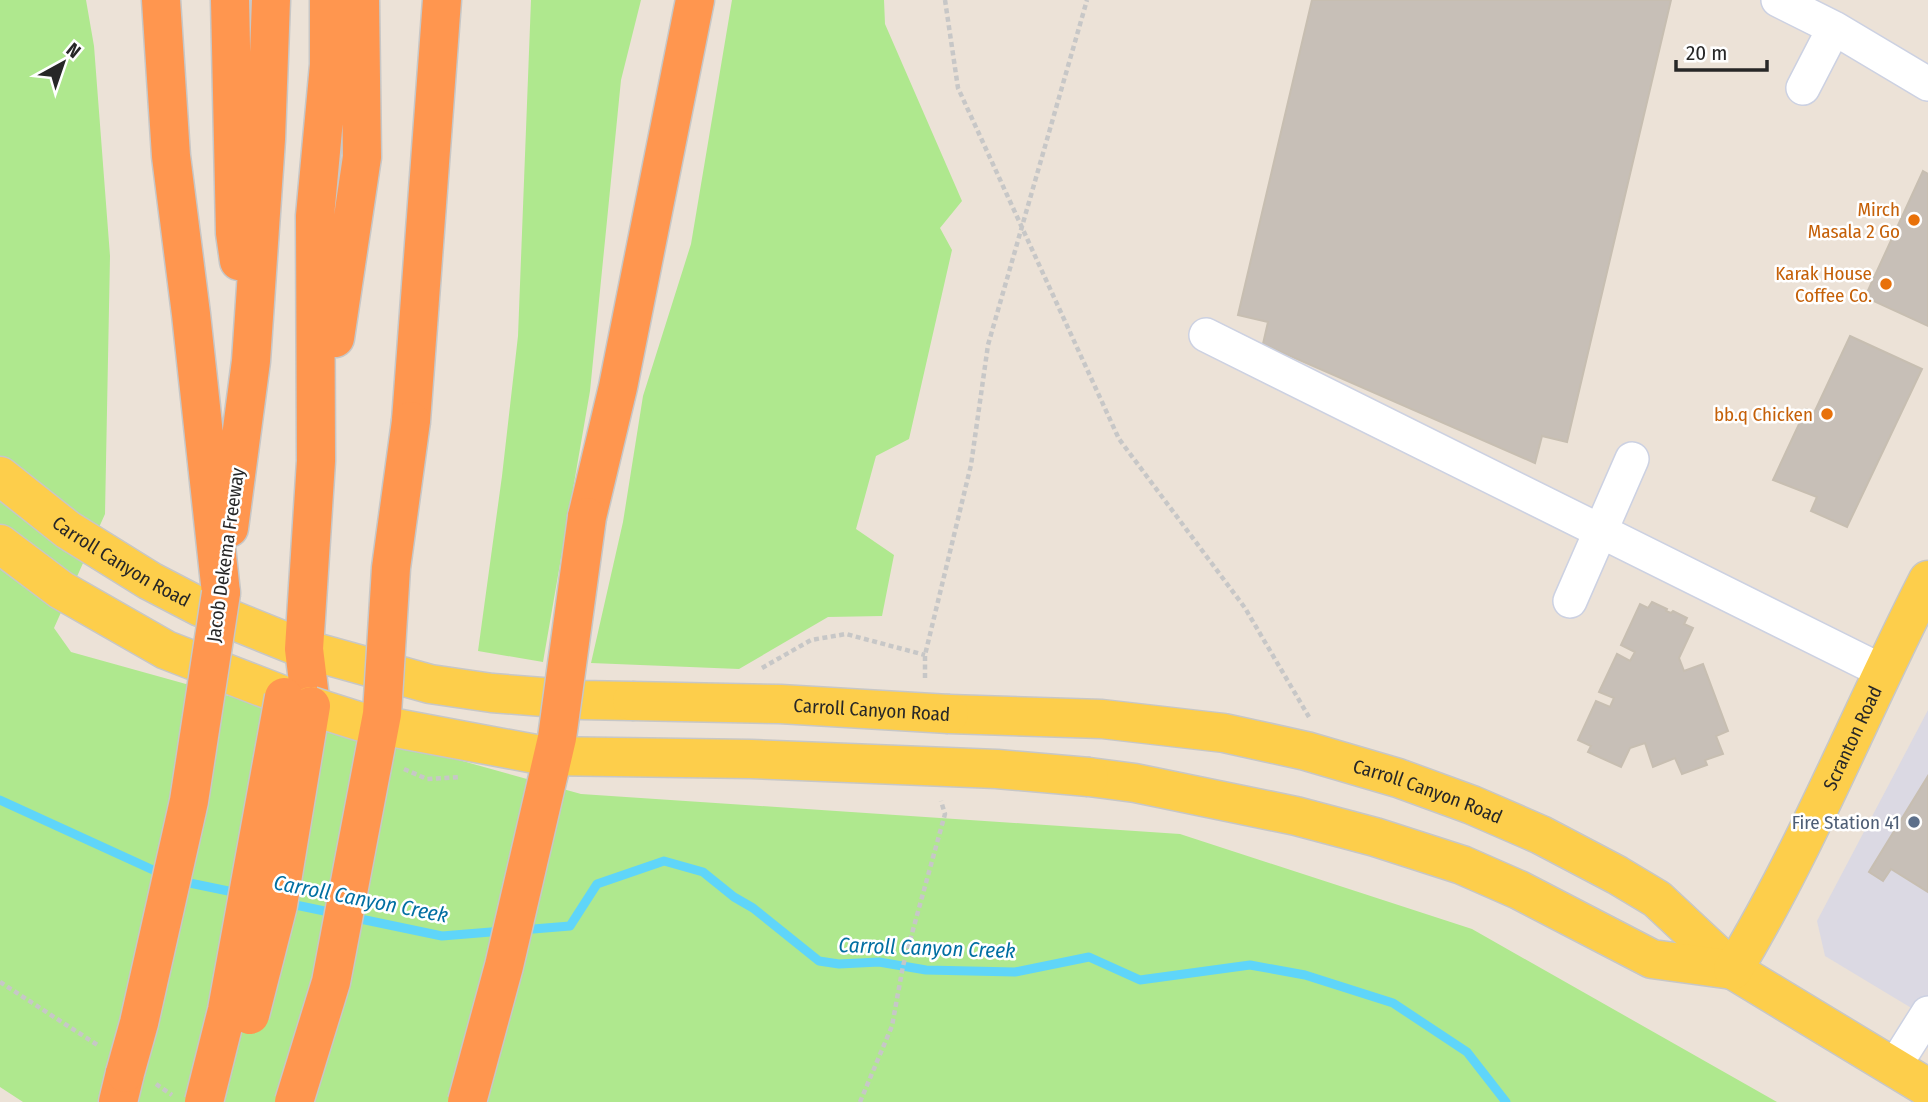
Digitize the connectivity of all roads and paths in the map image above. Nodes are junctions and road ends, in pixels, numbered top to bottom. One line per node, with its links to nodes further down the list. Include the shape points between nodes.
1 (161, 0): 23 (highway, via 171,156)
2 (230, 0): 16 (highway, via 235,233)
3 (271, 0): 16 (highway, Jacob Dekema Freeway)
4 (329, 0): 18 (highway, via 329,65 315,216)
5 (360, 0): 18 (highway, via 362,156)
6 (442, 0): 43 (highway, bridge, via 411,421 391,568 382,714 331,982)
7 (695, 0): 44 (highway, bridge, via 618,387 587,517 557,738)
8 (946, 0): 14 (path, via 958,88)
9 (1087, 0): 14 (path)
10 (1778, 0): 11 (lane)
11 (1834, 27): 12 (lane); 13 (lane)
12 (1928, 84)
13 (1803, 88)
14 (1022, 226): 28 (path, via 988,345 971,464 925,655); 30 (path, via 1118,439 1245,608)
15 (1206, 335): 20 (lane)
16 (251, 360): 23 (highway, Jacob Dekema Freeway)
17 (1632, 459): 20 (lane)
18 (316, 461): 26 (highway)
19 (0, 476): 26 (main road, Carroll Canyon Road, via 68,530 150,581 200,607)
20 (1601, 531): 24 (lane); 27 (lane)
21 (0, 544): 29 (main road, Carroll Canyon Road, via 61,590 166,650)
22 (1928, 580): 25 (main road, Scranton Road)
23 (220, 593): 39 (highway, Jacob Dekema Freeway, bridge, via 189,801)
24 (1570, 601)
25 (1919, 619): 27 (main road, Scranton Road)
26 (304, 649): 29 (highway); 30 (main road, Carroll Canyon Road, bridge, via 430,684 492,694 1102,719 1224,733)
27 (1884, 672): 32 (main road, Scranton Road, via 1787,873)
28 (925, 683)
29 (297, 702): 32 (main road, Carroll Canyon Road, bridge, via 358,722 546,756 997,769 1135,783 1374,836 1462,865 1519,890 1652,959); 41 (highway, bridge); 42 (highway, bridge, via 278,905)
30 (1334, 760): 32 (main road, Carroll Canyon Road, via 1472,805 1618,874 1657,899)
31 (938, 789): 45 (path, via 944,814 903,966 892,1026)
32 (1733, 970): 36 (main road, Carroll Canyon Road)
33 (0, 982): 35 (path)
34 (1928, 1013): 36 (lane)
35 (103, 1049)
36 (1894, 1067): 38 (main road, Carroll Canyon Road)
37 (149, 1079): 40 (path)
38 (1928, 1088)
39 (118, 1102)
40 (183, 1102)
41 (204, 1102)
42 (228, 1102)
43 (294, 1102)
44 (467, 1102)
45 (860, 1102)

